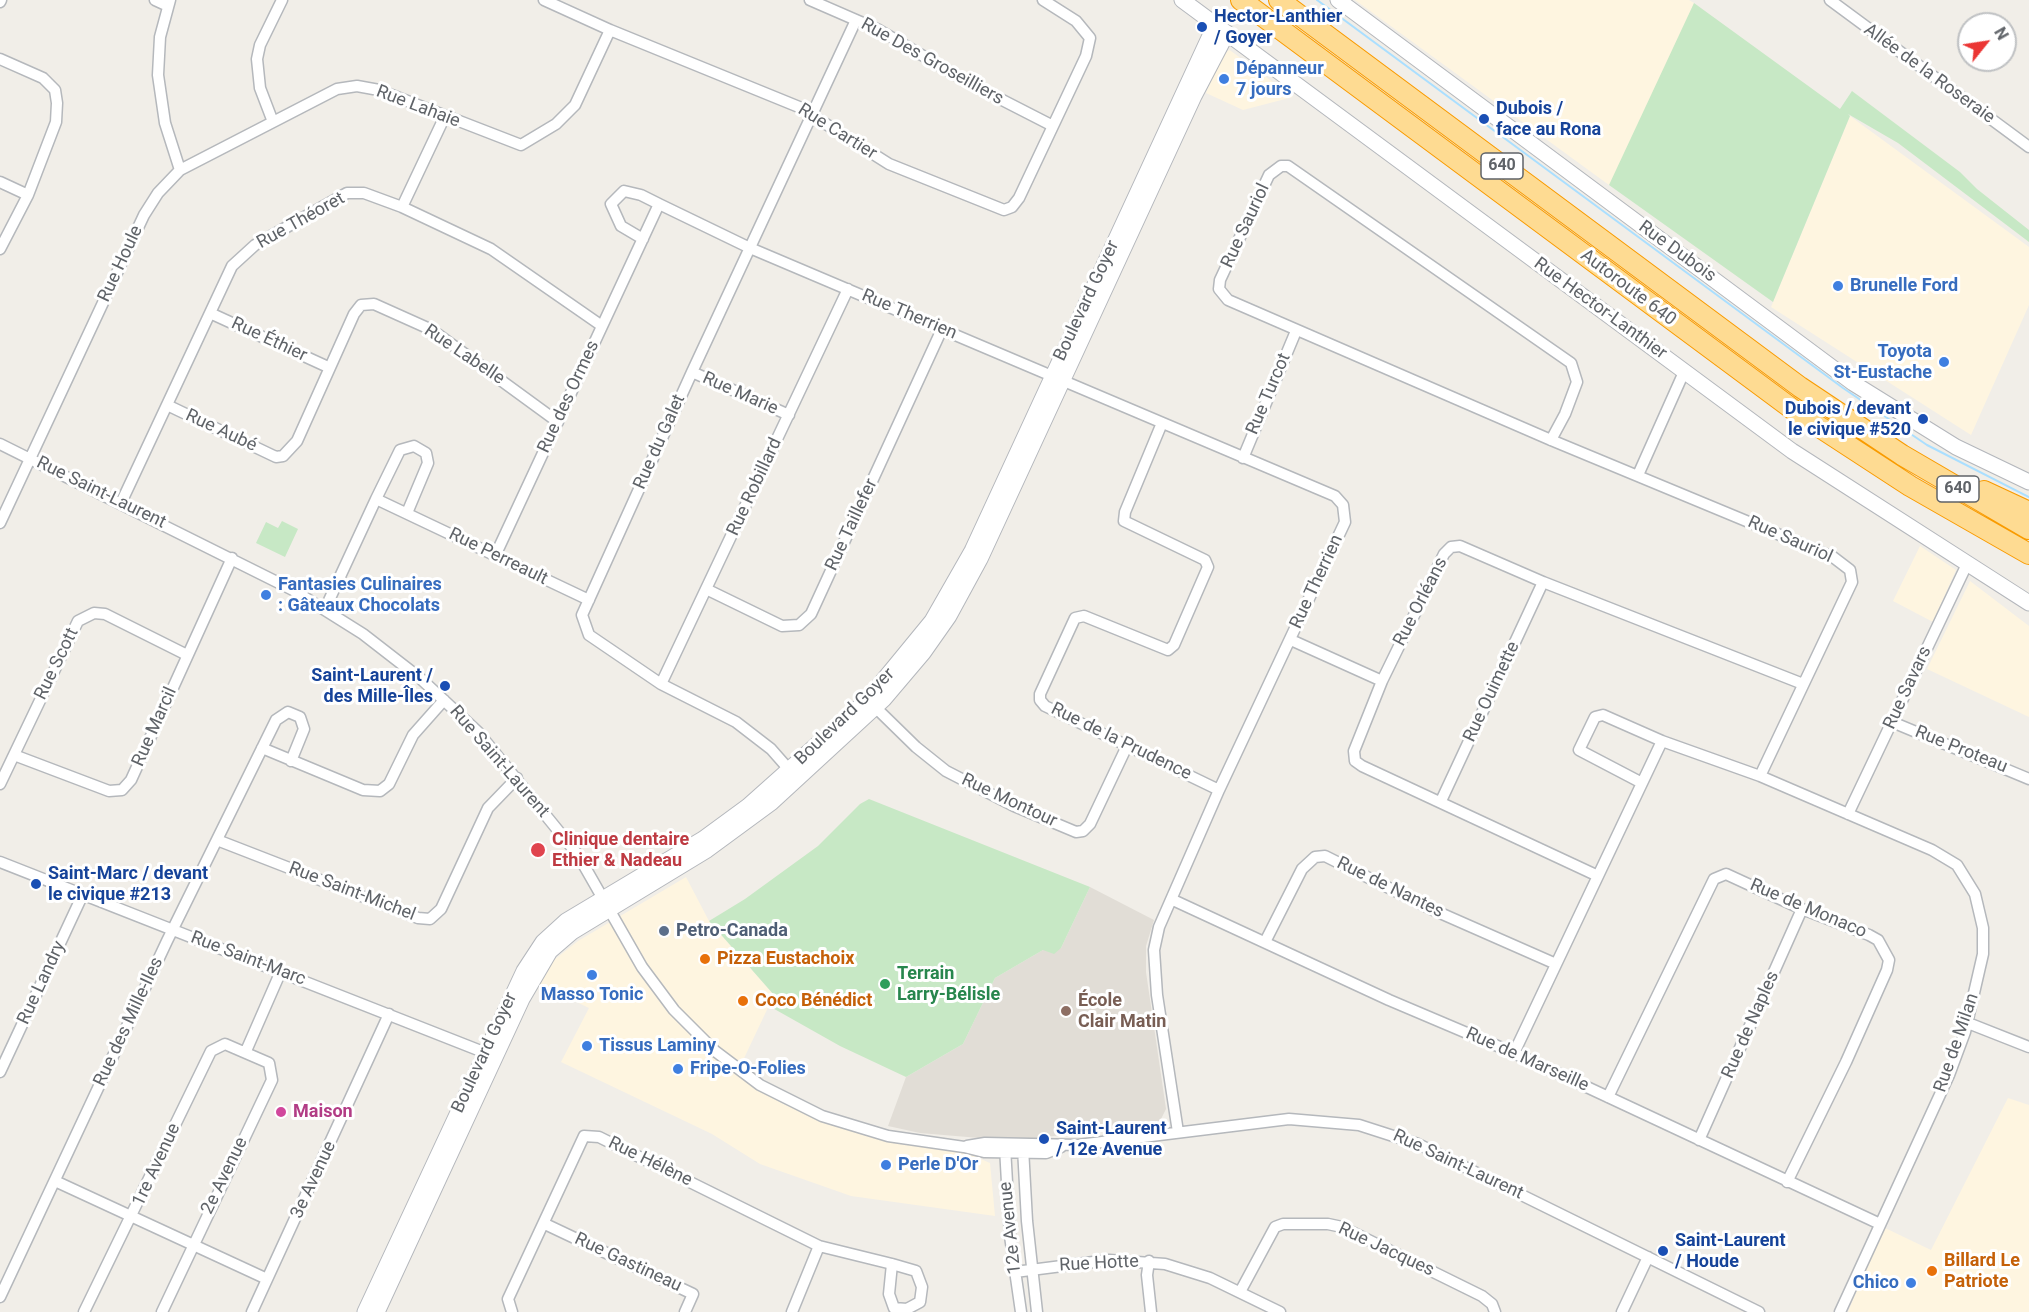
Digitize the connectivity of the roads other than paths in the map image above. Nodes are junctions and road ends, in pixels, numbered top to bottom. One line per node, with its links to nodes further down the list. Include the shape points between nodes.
1 (155, 0): 12 (street)
2 (282, 0): 20 (street, via 257,59 260,88)
3 (544, 0): 16 (street, Rue Cartier)
4 (810, 0): 14 (street, Rue Des Groseilliers)
5 (1043, 0): 21 (street, via 1076,21 1090,38 1086,56)
6 (1182, 0): 15 (street, Rue Hector-Lanthier)
7 (1241, 0): 52 (highway, Autoroute 640 / 640, via 1776,397)
8 (1279, 0): 46 (highway, Autoroute 640 / 640, via 1762,360)
9 (1338, 0): 51 (street, Rue Dubois, via 1853,383 1956,447)
10 (1830, 0): 13 (street, Allée de la Roseraie)
11 (1850, 0): 13 (street)
12 (169, 3): 23 (street, via 160,37 158,75 165,123)
13 (1845, 11): 22 (street, Allée de la Roseraie)
14 (856, 20): 18 (street, Rue du Galet); 21 (street, Rue Des Groseilliers)
15 (1221, 29): 38 (street, Rue Hector-Lanthier); 39 (street, Boulevard Goyer, via 1194,96)
16 (610, 30): 18 (street, Rue Cartier); 19 (street, Rue Lahaie, via 575,105 530,142 514,145)
17 (0, 59): 25 (street, via 44,78 55,90 56,122)
18 (813, 114): 21 (street, Rue Cartier, via 889,164 1004,210 1019,198); 29 (street, Rue du Galet)
19 (445, 116): 20 (street, Rue Lahaie, via 379,90 357,86 337,89); 27 (street)
20 (273, 122): 23 (street, Rue Lahaie)
21 (1053, 126)
22 (2029, 147)
23 (180, 170): 49 (street, Rue Houle, via 144,215)
24 (0, 182): 25 (street)
25 (28, 195): 30 (street)
26 (659, 204): 28 (street, Rue des Ormes); 28 (street, via 624,191 611,204 621,226); 29 (street)
27 (402, 207): 32 (street, Rue Théoret, via 364,193 347,193 255,245 232,266); 33 (street, Rue Théoret, via 491,249)
28 (643, 239): 33 (street, Rue des Ormes)
29 (750, 248): 31 (street, Rue Therrien); 37 (street, Rue du Galet)
30 (0, 249)
31 (848, 290): 34 (street, Rue Therrien); 41 (street, Rue Robillard)
32 (210, 313): 36 (street, Rue Éthier); 40 (street, Rue Théoret)
33 (602, 327): 42 (street, Rue des Ormes)
34 (942, 329): 39 (street, Rue Therrien); 65 (street, Rue Taillefer, via 811,614 799,625 782,626)
35 (1296, 331): 44 (street, Rue Sauriol); 44 (street, Rue Sauriol, via 1228,300 1219,289 1269,175 1281,166 1288,166 1571,363 1577,382); 48 (street, Rue Turcot)
36 (328, 367): 42 (street, Rue Labelle, via 354,314 361,305 374,304 432,330); 47 (street, Rue Labelle, via 297,441 283,456)
37 (692, 372): 41 (street, Rue Marie); 66 (street, Rue du Galet)
38 (1684, 372): 50 (street); 62 (street, Rue Hector-Lanthier, via 1808,462)
39 (1057, 378): 43 (street, Rue Therrien); 75 (street, Boulevard Goyer, via 957,603 918,659)
40 (167, 405): 47 (street, Rue Aubé); 54 (street, Rue Théoret)
41 (789, 415): 65 (street, Rue Robillard)
42 (558, 422): 60 (street, Rue des Ormes)
43 (1162, 423): 48 (street, Rue Therrien); 78 (street, Rue de la Prudence, via 1124,521 1204,560 1208,567 1174,645 1168,650 1158,648 1084,616 1075,618 1040,694 1045,706)
44 (1551, 440): 50 (street, Rue Sauriol)
45 (0, 444): 49 (street, Rue Saint-Laurent)
46 (1889, 447): 55 (highway); 58 (highway, Autoroute 640 / 640)
47 (276, 457)
48 (1243, 458): 69 (street, Rue Therrien, via 1335,496 1343,505 1345,522)
49 (30, 459): 54 (street, Rue Saint-Laurent); 57 (street, Rue Houle)
50 (1638, 476): 73 (street, Rue Sauriol, via 1833,556 1850,570 1852,582)
51 (2029, 482)
52 (1910, 486): 59 (highway, Autoroute 640 / 640); 63 (highway)
53 (376, 499): 56 (street, Rue Perreault); 56 (street, via 400,450 414,446 426,453 428,463); 68 (street)
54 (121, 503): 61 (street, Rue Saint-Laurent)
55 (2029, 512)
56 (407, 513): 60 (street, Rue Perreault)
57 (0, 524)
58 (2029, 529)
59 (2029, 554)
60 (495, 556): 66 (street, Rue Perreault)
61 (232, 558): 68 (street, Rue Saint-Laurent); 70 (street, Rue Marcil)
62 (1968, 562): 67 (street, Rue Hector-Lanthier); 76 (street, Rue Savars)
63 (2029, 567)
64 (1543, 582): 71 (street, Rue Orléans, via 1460,546 1452,547 1444,554); 73 (street, Rue Orléans); 89 (street, Rue Ouimette)
65 (706, 589): 72 (street, Rue Robillard)
66 (588, 600): 72 (street, Rue du Galet, via 582,615 590,635)
67 (2029, 603)
68 (326, 609): 74 (street, Rue Saint-Laurent, via 391,655)
69 (1291, 640): 71 (street); 88 (street, Rue Therrien)
70 (187, 655): 80 (street, Rue Marcil, via 131,780 122,790 109,791); 80 (street, Rue Scott, via 105,614 78,621)
71 (1382, 681): 89 (street, Rue Orléans, via 1354,751 1355,761)
72 (661, 684): 82 (street, Rue du Galet, via 736,722 771,748)
73 (1803, 684): 83 (street, Rue Sauriol)
74 (444, 700): 81 (street, via 418,728 389,784 380,791 363,790); 84 (street, Rue Saint-Laurent)
75 (872, 703): 78 (street, Rue Montour, via 946,771 1076,832 1090,824); 82 (street, Boulevard Goyer)
76 (1892, 722): 85 (street, Rue Proteau); 90 (street, Rue Savars)
77 (1662, 741): 83 (street, Rue de Milan); 86 (street); 86 (street, Rue de Milan, via 1603,715 1588,725 1579,750)
78 (1127, 746): 88 (street, Rue de la Prudence)
79 (262, 748): 81 (street); 81 (street, Rue des Mille-Iles, via 279,716 296,714 304,729); 91 (street, Rue des Mille-Iles)
80 (14, 755): 87 (street, Rue Scott)
81 (291, 761)
82 (794, 775): 96 (street, Boulevard Goyer, via 727,837)
83 (1760, 776): 90 (street, Rue de Milan)
84 (517, 778): 91 (street, Rue Saint-Michel, via 488,808 441,909 430,919 418,918); 96 (street, Rue Saint-Laurent, via 578,855)
85 (2029, 779)
86 (1642, 783): 93 (street)
87 (0, 784)
88 (1219, 790): 95 (street, Rue Therrien)
89 (1441, 801): 93 (street, Rue Orléans)
90 (1848, 814): 103 (street, Rue de Milan, via 1941,854 1969,880 1980,909 1983,946)
91 (217, 840): 98 (street, Rue des Mille-Iles)
92 (0, 862): 94 (street, Rue Saint-Marc)
93 (1598, 876): 100 (street)
94 (83, 894): 98 (street, Rue Saint-Marc); 108 (street, Rue Landry)
95 (1173, 900): 99 (street, Rue de Marseille); 110 (street, Rue Therrien, via 1159,927 1154,950)
96 (607, 903): 107 (street, Boulevard Goyer, via 564,937 544,960); 112 (street, Rue Saint-Laurent, via 642,968 674,1010 715,1051 760,1085 854,1127 913,1141)
97 (1802, 909): 109 (street, Rue de Monaco, via 1726,874 1714,879); 111 (street, Rue de Naples); 115 (street, Rue de Monaco, via 1878,940 1889,960 1846,1062)
98 (173, 929): 101 (street, Rue Saint-Marc); 114 (street, Rue des Mille-Iles)
99 (1265, 942): 100 (street, Rue de Nantes, via 1302,869 1315,857 1325,856 1431,909); 106 (street, Rue de Marseille)
100 (1556, 964): 106 (street)
101 (281, 972): 102 (street, Rue Saint-Marc); 105 (street)
102 (389, 1014): 107 (street, Rue Saint-Marc); 126 (street, 3e Avenue)
103 (1968, 1023): 104 (street); 118 (street, Rue de Milan, via 1949,1075)
104 (2029, 1047)
105 (246, 1052): 116 (street, 1re Avenue, via 225,1044 211,1051); 119 (street, 2e Avenue, via 269,1063 272,1080)
106 (1514, 1053): 109 (street, Rue de Marseille)
107 (490, 1054): 133 (street, Boulevard Goyer); 134 (street, Boulevard Goyer)
108 (0, 1072)
109 (1608, 1097): 111 (street, Rue de Marseille)
110 (1178, 1132): 113 (street, Rue Saint-Laurent); 121 (street, Rue Saint-Laurent, via 1289,1119 1345,1122 1380,1130 1418,1144)
111 (1700, 1140): 115 (street, Rue de Marseille)
112 (1005, 1148): 113 (street, Rue Saint-Laurent); 125 (street, 12e Avenue)
113 (1023, 1148): 124 (street, 12e Avenue)
114 (55, 1180): 116 (street); 128 (street, Rue des Mille-Iles)
115 (1787, 1182): 118 (street, Rue de Marseille)
116 (132, 1217): 119 (street); 130 (street, 1re Avenue)
117 (545, 1224): 120 (street, Rue Hélène, via 584,1136 599,1137); 135 (street, Rue Hélène, via 508,1299); 136 (street, Rue Gastineau, via 693,1294)
118 (1880, 1224): 144 (street, Rue de Milan)
119 (192, 1245): 126 (street); 131 (street, 2e Avenue)
120 (819, 1246): 123 (street, Rue Hélène); 137 (street)
121 (1648, 1257): 142 (street); 143 (street, Rue Saint-Laurent)
122 (1149, 1262): 124 (street, Rue Hotte, via 1110,1260); 127 (street, Rue Hotte, via 1190,1270); 140 (street)
123 (892, 1264)
124 (1031, 1269): 125 (street, Rue Hotte); 139 (street, 12e Avenue)
125 (1016, 1272): 138 (street, 12e Avenue)
126 (267, 1279): 132 (street, 3e Avenue)
127 (1240, 1292): 129 (street, Rue Jacques, via 1275,1227 1328,1224 1482,1296); 141 (street, Rue Hotte)
128 (0, 1297)
129 (1493, 1308)
130 (84, 1312)
131 (162, 1312)
132 (252, 1312)
133 (365, 1312)
134 (377, 1312)
135 (512, 1312)
136 (685, 1312)
137 (792, 1312)
138 (1021, 1312)
139 (1037, 1312)
140 (1151, 1312)
141 (1280, 1312)
142 (1622, 1312)
143 (1759, 1312)
144 (1840, 1312)

